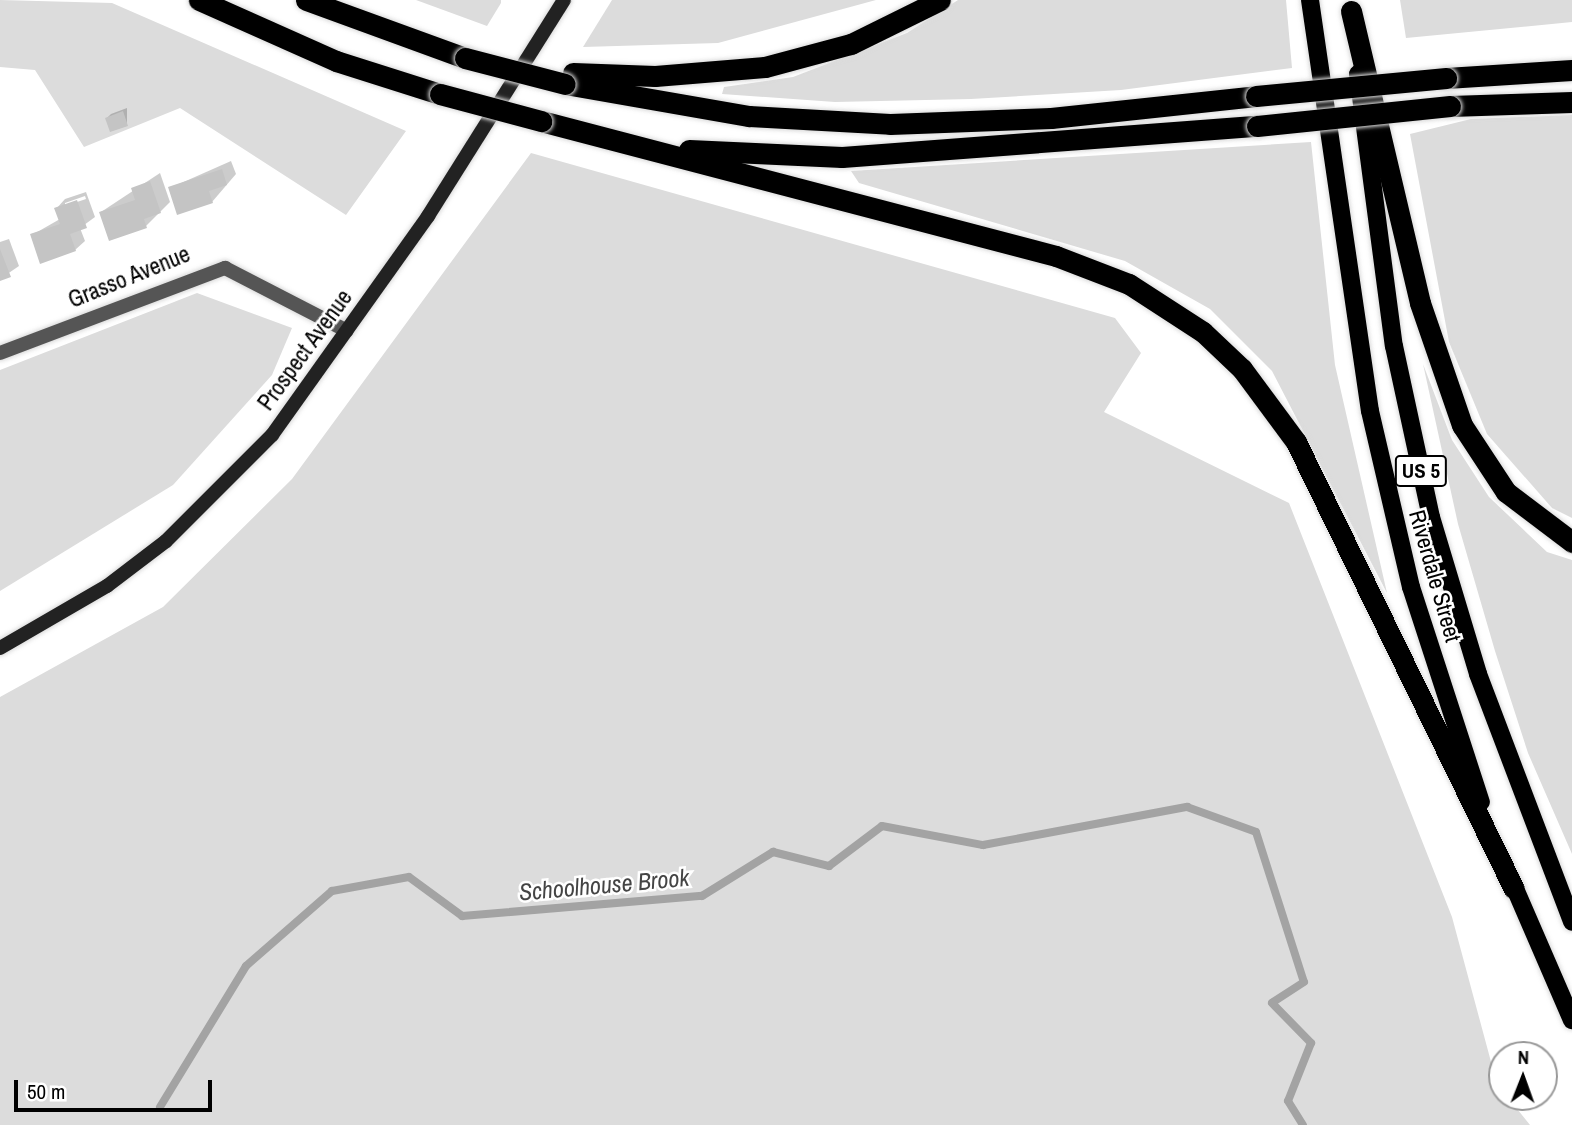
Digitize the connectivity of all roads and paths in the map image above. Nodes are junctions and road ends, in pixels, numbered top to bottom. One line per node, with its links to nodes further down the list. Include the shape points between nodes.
1 (306, 0): 8 (highway, bridge, via 465,58)
2 (565, 0): 11 (street, Prospect Avenue)
3 (940, 0): 8 (highway, via 851,44 765,67)
4 (1310, 0): 15 (main road, Riverdale Street / US 5, via 1351,305 1392,516 1451,715)
5 (200, 1): 10 (highway, bridge, via 336,61 440,94)
6 (1350, 6): 13 (highway, via 1420,303 1462,425 1506,492); 16 (main road, Riverdale Street / US 5, via 1388,309 1431,517 1478,674)
7 (1572, 70): 8 (highway, bridge, via 1447,78 1051,118 890,124 749,116)
8 (569, 78)
9 (1572, 102): 10 (highway, bridge, via 1450,106 1257,126 842,157 704,151)
10 (617, 139): 15 (highway, via 1056,256 1129,284 1203,332 1242,369 1296,442)
11 (347, 331): 12 (street, Grasso Avenue, via 225,268); 14 (street, Prospect Avenue, via 220,492 107,586)
12 (0, 353)
13 (1572, 542)
14 (0, 648)
15 (1514, 888): 17 (main road, Riverdale Street / US 5)
16 (1572, 922)
17 (1572, 1020)

